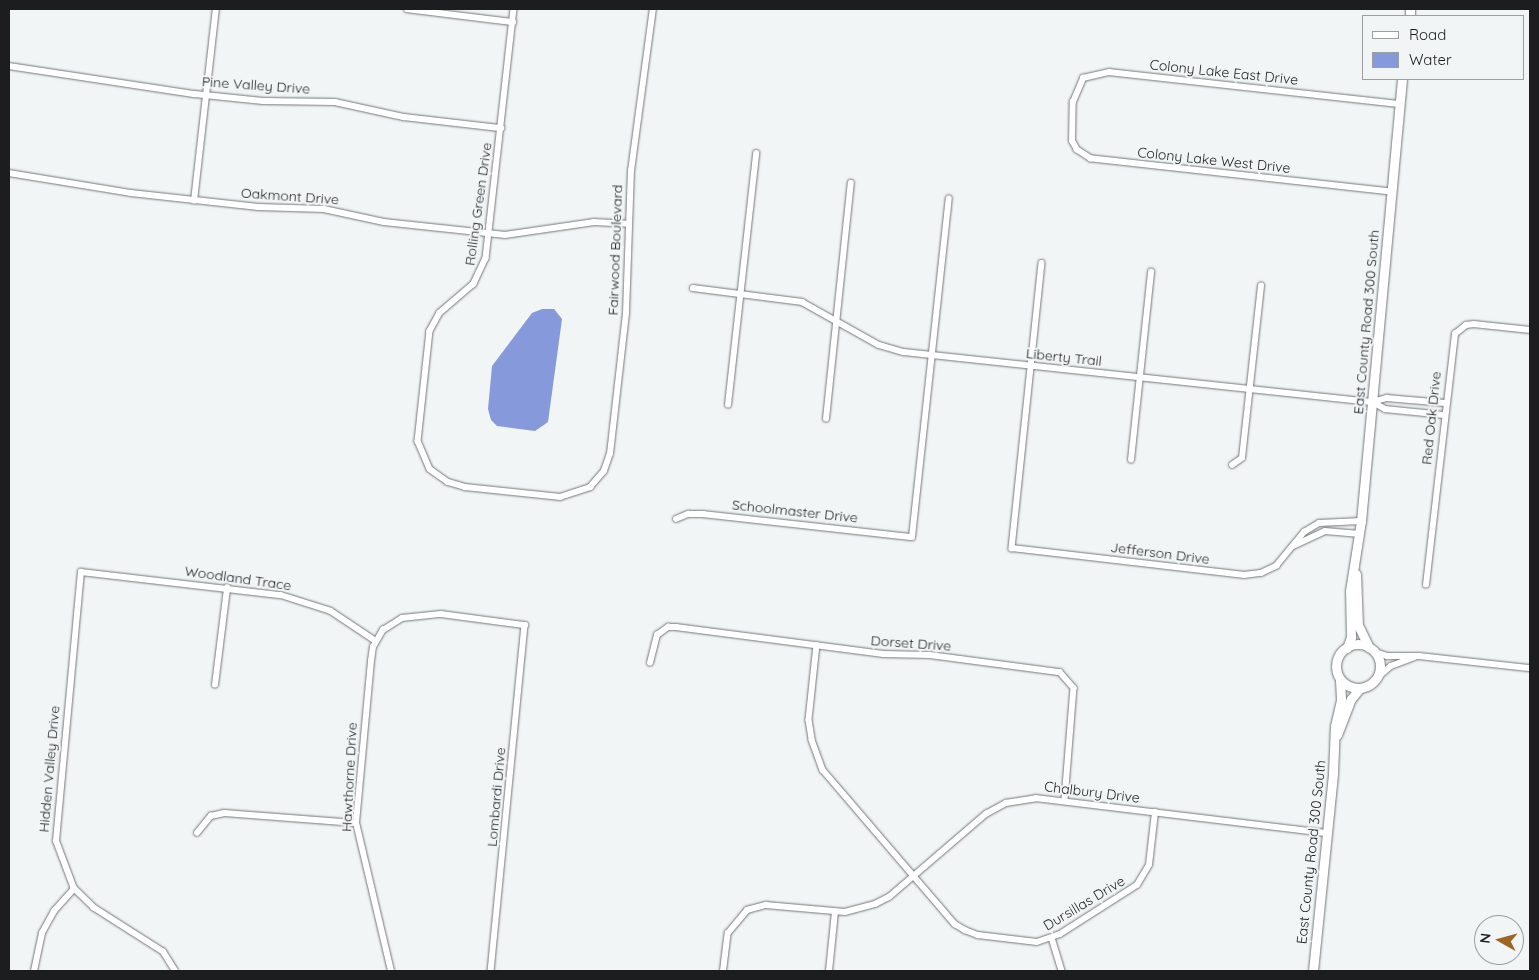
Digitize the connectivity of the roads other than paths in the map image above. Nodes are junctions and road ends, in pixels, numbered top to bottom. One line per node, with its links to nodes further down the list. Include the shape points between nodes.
1 (216, 9): 8 (street)
2 (407, 9): 5 (street)
3 (514, 9): 5 (street, Rolling Green Drive)
4 (653, 9): 18 (street, Fairwood Boulevard, via 638,103)
5 (513, 22): 11 (street, Rolling Green Drive)
6 (9, 66): 8 (street, Pine Valley Drive)
7 (1402, 80): 9 (street, East County Road 300 South)
8 (206, 95): 11 (street, Pine Valley Drive, via 263,101 335,102 404,117); 17 (street)
9 (1400, 104): 10 (street, Colony Lake East Drive, via 1103,72 1088,75 1080,81); 15 (street, East County Road 300 South)
10 (1072, 112): 15 (street, Colony Lake West Drive, via 1073,144 1080,154 1091,159)
11 (501, 128): 19 (street, Rolling Green Drive)
12 (756, 154): 24 (street)
13 (9, 173): 17 (street, Oakmont Drive)
14 (851, 183): 25 (street)
15 (1391, 192): 31 (street, East County Road 300 South)
16 (949, 199): 27 (street)
17 (194, 201): 19 (street, Oakmont Drive, via 324,209 384,222)
18 (628, 224): 19 (street, Oakmont Drive, via 594,222 523,234); 38 (street, Fairwood Boulevard, via 627,305 611,449 604,471 590,487 560,497 456,485)
19 (489, 234): 38 (street, Rolling Green Drive, via 480,276 440,313 430,331 417,431 419,448)
20 (1042, 263): 28 (street)
21 (1152, 272): 29 (street)
22 (1261, 286): 30 (street)
23 (693, 288): 24 (street, Liberty Trail)
24 (740, 294): 25 (street, Liberty Trail, via 802,302); 33 (street)
25 (836, 319): 27 (street, Liberty Trail, via 887,348); 35 (street)
26 (1530, 330): 32 (street, Red Oak Drive, via 1474,324 1459,328 1452,342)
27 (932, 356): 28 (street, Liberty Trail); 39 (street, Schoolmaster Drive, via 912,537 703,514 688,514)
28 (1032, 366): 29 (street, Liberty Trail); 42 (street, Jefferson Drive, via 1012,548 1244,575 1268,570)
29 (1140, 378): 30 (street, Liberty Trail); 36 (street)
30 (1249, 390): 31 (street, Liberty Trail); 37 (street, via 1242,458)
31 (1372, 402): 32 (street, Liberty Trail, via 1387,398); 34 (street, via 1386,409); 40 (street, East County Road 300 South)
32 (1445, 403): 34 (street, Red Oak Drive)
33 (728, 405)
34 (1444, 415): 44 (street, Red Oak Drive)
35 (826, 419)
36 (1131, 460)
37 (1232, 465)
38 (430, 469)
39 (676, 519)
40 (1361, 521): 41 (street, East County Road 300 South); 42 (street, Jefferson Drive, via 1319,523 1304,532)
41 (1360, 534): 42 (street, Jefferson Drive, via 1325,531); 43 (street, East County Road 300 South)
42 (1294, 546)
43 (1356, 568): 49 (street, East County Road 300 South, via 1350,591 1351,637); 50 (street, East County Road 300 South, via 1358,625)
44 (1426, 585)
45 (227, 588): 46 (street, Woodland Trace, via 81,572); 47 (street, Woodland Trace, via 281,595 316,605 351,622); 56 (street)
46 (77, 606): 65 (street, Hidden Valley Drive, via 55,820 56,841)
47 (376, 641): 61 (street, Hawthorne Drive, via 371,661); 71 (street, Lombardi Drive, via 383,630 402,618 421,615 448,615 525,625)
48 (816, 645): 52 (street, Dorset Drive, via 668,627 657,635); 59 (street, Dorset Drive, via 1060,672 1074,688); 64 (street, Dursillas Drive, via 809,720 818,761)
49 (1347, 648): 50 (street, via 1358,644); 55 (street, via 1337,662)
50 (1372, 650): 51 (street, via 1386,656); 54 (street, via 1380,665)
51 (1418, 656): 53 (street); 54 (street, via 1399,662)
52 (650, 663)
53 (1530, 668)
54 (1377, 678): 57 (street)
55 (1340, 679): 57 (street); 58 (street, East County Road 300 South, via 1342,699)
56 (216, 685)
57 (1360, 688): 58 (street, East County Road 300 South, via 1351,699)
58 (1336, 735): 63 (street, East County Road 300 South)
59 (1065, 801): 60 (street, Chalbury Drive); 64 (street, Chalbury Drive, via 1036,798 995,808)
60 (1155, 812): 63 (street, Chalbury Drive); 67 (street, Dursillas Drive, via 1148,865 1137,885)
61 (356, 823): 62 (street, via 224,813 211,816); 70 (street, Hawthorne Drive)
62 (197, 833)
63 (1327, 833): 75 (street, East County Road 300 South)
64 (914, 876): 66 (street, Chalbury Drive, via 875,904); 67 (street, Dursillas Drive, via 955,924 965,930 978,935 1037,942)
65 (74, 889): 68 (street, via 54,911 42,933); 69 (street, Hidden Valley Drive, via 94,908 163,952)
66 (835, 912): 72 (street, Chalbury Drive, via 766,905 742,913 728,933); 73 (street)
67 (1052, 938): 74 (street)
68 (34, 971)
69 (175, 971)
70 (391, 971)
71 (491, 971)
72 (722, 971)
73 (830, 971)
74 (1062, 971)
75 (1313, 971)

